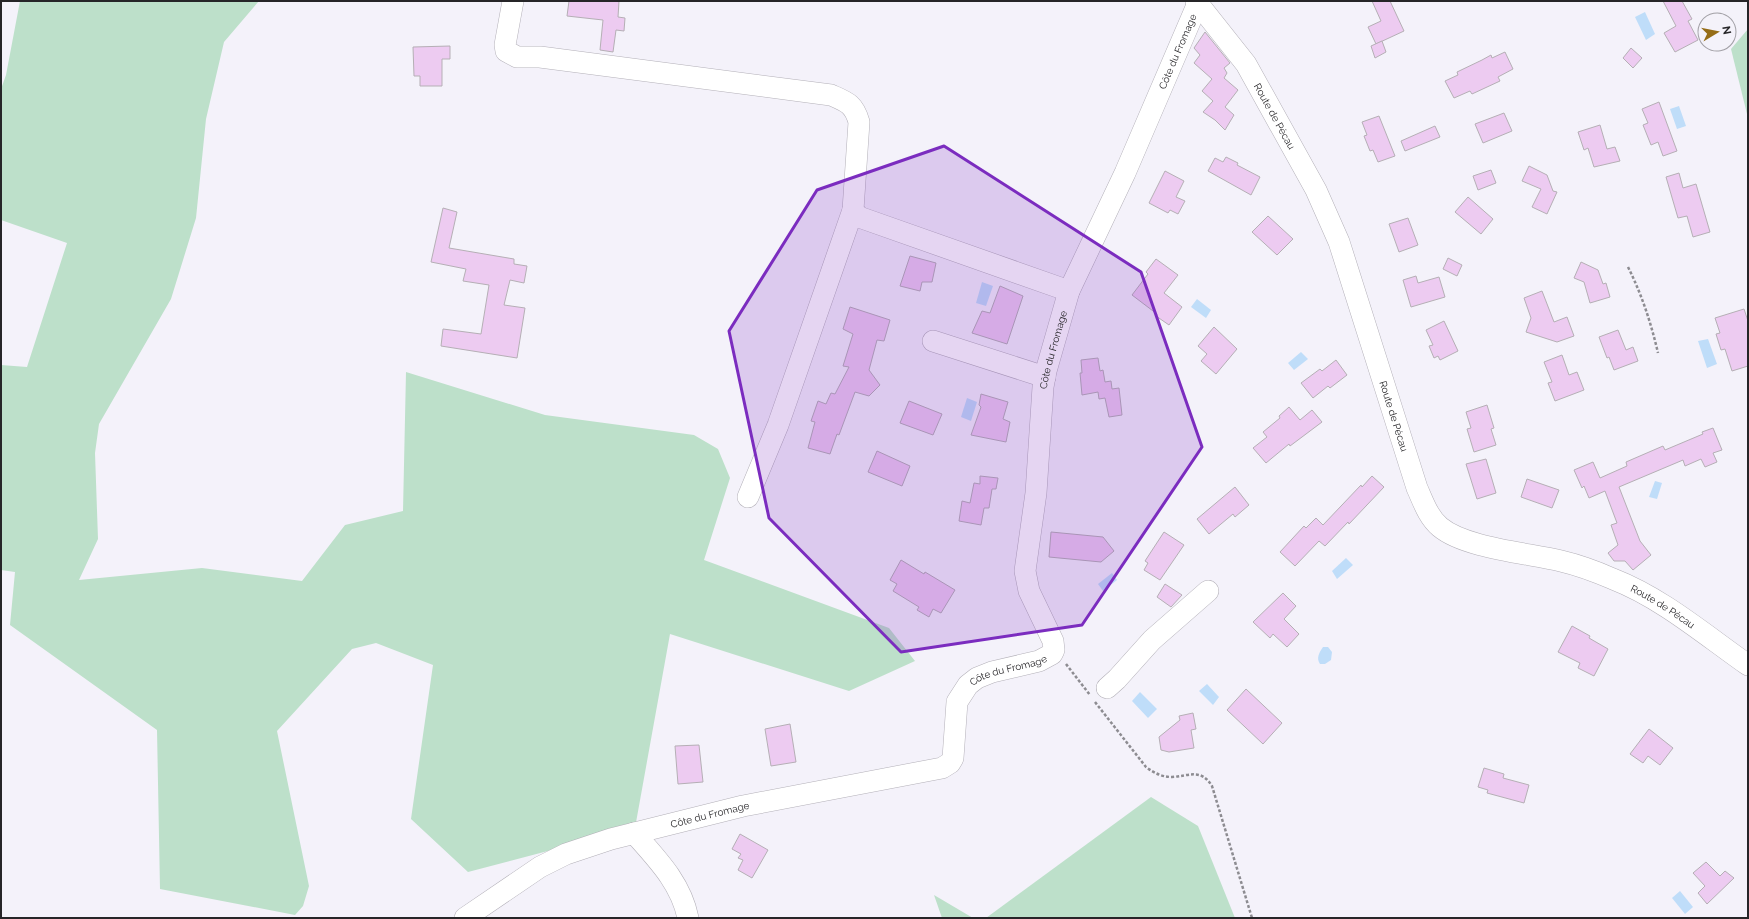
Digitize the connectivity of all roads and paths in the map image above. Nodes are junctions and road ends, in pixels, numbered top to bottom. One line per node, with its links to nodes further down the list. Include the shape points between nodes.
1 (512, 1): 3 (street, via 505,45 506,51 517,57 540,57 831,95 849,103 856,111 859,122)
2 (1197, 2): 5 (street, Côte du Fromage, via 1125,173); 12 (street, Route de Pécau, via 1246,64 1316,190 1339,242 1416,488 1435,522 1465,541 1563,561 1613,578 1659,602)
3 (853, 210): 5 (street, via 859,217); 9 (street, via 778,425)
4 (1628, 267): 7 (path, via 1648,316)
5 (1069, 291): 8 (street, Côte du Fromage)
6 (933, 341): 8 (street)
7 (1658, 353)
8 (1045, 377): 11 (street, Côte du Fromage, via 1036,493 1025,571 1029,591 1053,641)
9 (748, 497)
10 (1208, 591): 13 (street, via 1152,640)
11 (1054, 650): 14 (street, Côte du Fromage, via 1052,654 1039,661 992,672 968,685 957,702 953,758 942,768 743,806); 17 (path, via 1146,767 1158,775 1171,777 1192,774 1202,775 1208,779)
12 (1748, 665)
13 (1107, 688)
14 (634, 833): 15 (street, Côte du Fromage, via 566,854 540,867); 16 (street, via 664,866 680,892)
15 (465, 918)
16 (688, 918)
17 (1252, 918)

